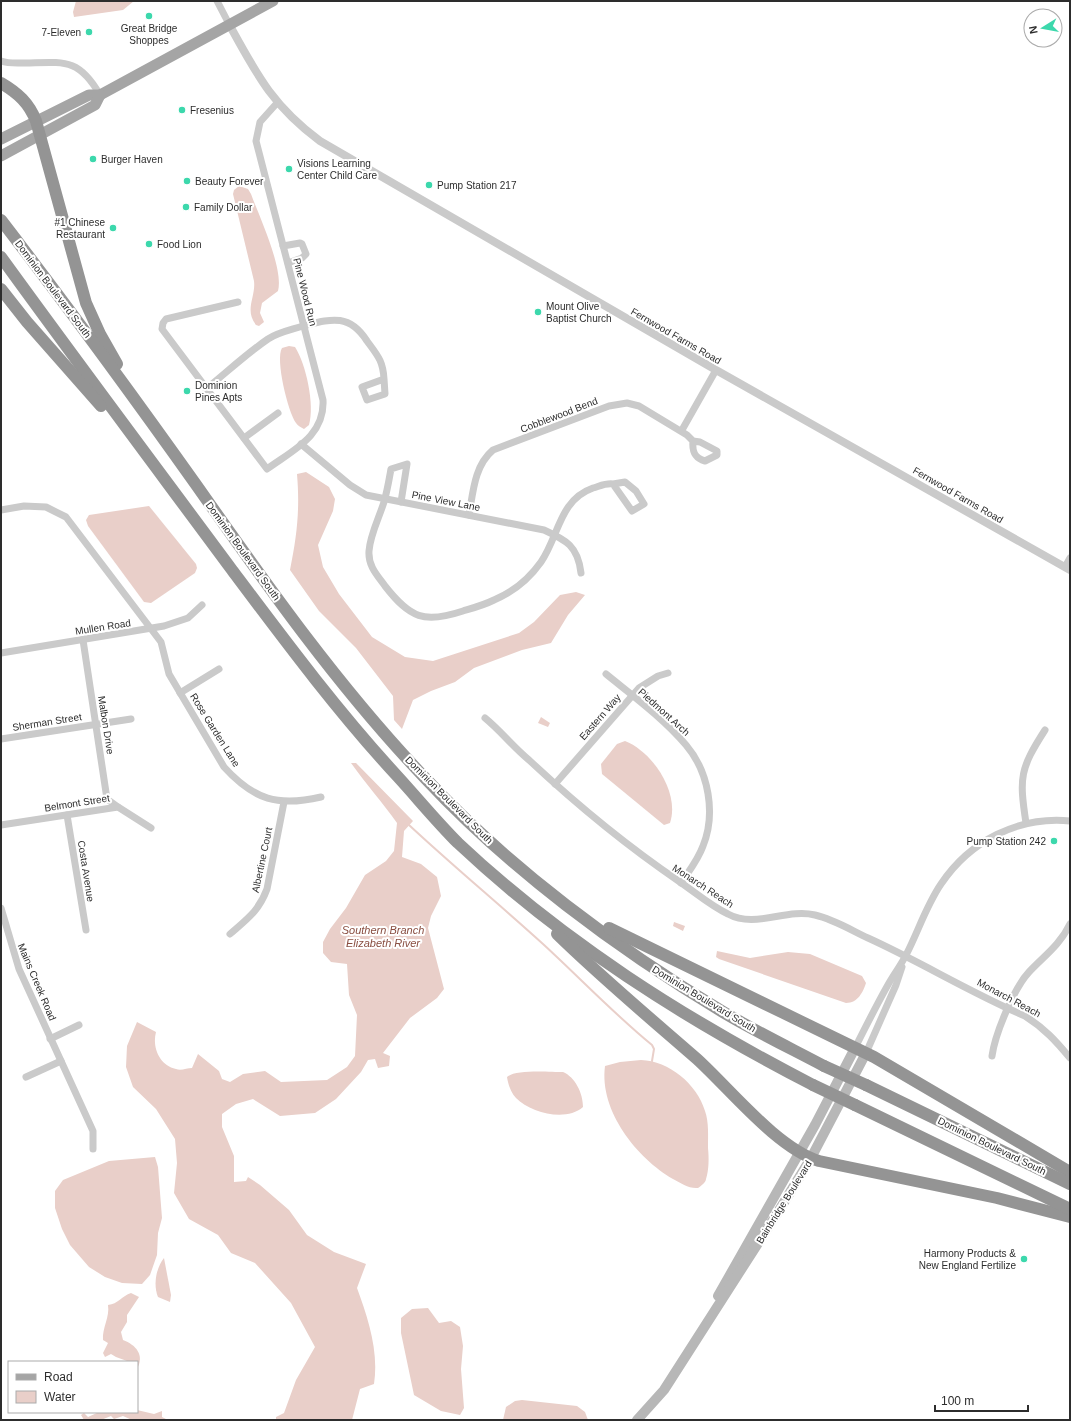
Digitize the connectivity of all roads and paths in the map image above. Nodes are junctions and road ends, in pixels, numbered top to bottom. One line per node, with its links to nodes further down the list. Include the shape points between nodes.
1 (217, 1): 3 (street)
2 (273, 1): 3 (main road)
3 (230, 24): 6 (main road); 7 (street, Fernwood Farms Road, via 259,78)
4 (1, 61): 6 (street, via 71,65 88,76)
5 (1, 83): 8 (highway, via 30,107)
6 (100, 95): 8 (main road, via 89,95); 9 (main road, via 95,105)
7 (277, 103): 15 (street, Pine Wood Run, via 260,122 256,141); 21 (street, Fernwood Farms Road, via 305,130 340,153)
8 (36, 121): 9 (highway); 10 (main road)
9 (40, 136): 11 (main road); 25 (highway, via 86,304 100,334)
10 (1, 139)
11 (1, 156)
12 (1, 215): 14 (highway)
13 (1, 220): 14 (highway, Dominion Boulevard South)
14 (14, 237): 25 (highway, Dominion Boulevard South)
15 (283, 246): 17 (street, Pine Wood Run); 17 (street, via 300,243 306,254)
16 (1, 257): 30 (highway, Dominion Boulevard South)
17 (288, 263): 20 (street, Pine Wood Run)
18 (1, 289): 30 (highway)
19 (238, 302): 23 (street, via 166,319 163,323 164,334)
20 (304, 326): 22 (street, via 334,320 346,321 354,326 363,334 382,363); 23 (street, via 286,330 268,339); 29 (street, Pine Wood Run, via 323,400 323,409 316,429)
21 (716, 370): 26 (street); 38 (street, Fernwood Farms Road)
22 (384, 379)
23 (206, 389): 27 (street)
24 (278, 414): 27 (street)
25 (147, 416): 66 (highway, Dominion Boulevard South, via 322,657 376,725 427,781 487,838 531,877)
26 (682, 430): 28 (street, Cobblewood Bend); 35 (street, Cobblewood Bend, via 639,406 619,404 496,449 487,455 480,466)
27 (244, 438): 29 (street, Pine Wood Run, via 267,468)
28 (693, 440)
29 (301, 444): 32 (street, Pine View Lane, via 359,492)
30 (162, 478): 64 (highway, Dominion Boulevard South, via 307,670 377,756 457,841)
31 (613, 484): 31 (street, via 632,511 644,504 625,482); 36 (street, via 607,483 574,499 569,504)
32 (385, 500): 33 (street, Pine View Lane); 33 (street, via 391,469 407,464); 36 (street, via 370,544 370,563 402,606 425,617 444,617 486,604 506,594 526,580 537,567)
33 (401, 502): 35 (street, Pine View Lane)
34 (1, 510): 41 (street, Rose Garden Lane, via 24,506 46,507 66,517)
35 (469, 516): 36 (street, Pine View Lane, via 544,530)
36 (555, 535): 39 (street, Pine View Lane, via 572,547 578,556)
37 (1070, 558): 38 (street)
38 (1067, 569)
39 (581, 573)
40 (202, 605): 41 (street, Mullen Road, via 188,618)
41 (152, 629): 42 (street, Mullen Road); 47 (street, Rose Garden Lane, via 161,642 169,674)
42 (83, 640): 43 (street, Mullen Road); 51 (street, Malbon Drive)
43 (1, 653)
44 (219, 669): 47 (street)
45 (668, 673): 48 (street, Eastern Way, via 648,681)
46 (606, 674): 48 (street, Piedmont Arch)
47 (180, 693): 56 (street, Rose Garden Lane, via 224,768 253,792)
48 (632, 696): 54 (street, Eastern Way); 63 (street, Piedmont Arch, via 687,746 695,758 707,788 710,807 707,834 697,859)
49 (485, 718): 54 (street, Monarch Reach)
50 (131, 719): 51 (street, Sherman Street)
51 (95, 724): 53 (street, Sherman Street); 57 (street, Malbon Drive, via 107,799)
52 (1044, 730): 60 (street, via 1030,752 1023,774 1021,790)
53 (1, 739)
54 (555, 784): 63 (street, Monarch Reach)
55 (321, 797): 56 (street, Rose Garden Lane, via 300,802)
56 (284, 802): 69 (street, Albertine Court, via 262,903)
57 (118, 807): 58 (street, Belmont Street); 62 (street, Belmont Street)
58 (68, 815): 61 (street, Belmont Street); 68 (street, Costa Avenue)
59 (1070, 821): 60 (street)
60 (1026, 823): 70 (street, via 984,841 953,869 929,905)
61 (1, 825)
62 (151, 828)
63 (680, 883): 70 (street, Monarch Reach, via 718,909 735,917 751,919 797,913 816,915)
64 (525, 902): 81 (highway, via 567,944 698,1060 768,1128); 85 (highway, Dominion Boulevard South, bridge, via 602,960 661,999 755,1055)
65 (1, 908): 73 (street, Mains Creek Road, via 19,969)
66 (578, 912): 74 (highway); 84 (highway, Dominion Boulevard South, bridge, via 648,964 743,1023 824,1066)
67 (1070, 924): 71 (street, via 1057,945 1028,973)
68 (86, 930)
69 (230, 934)
70 (906, 955): 71 (street, Monarch Reach); 74 (street); 75 (street, via 896,985)
71 (1008, 1009): 76 (street, via 997,1033); 77 (street, Monarch Reach, via 1040,1025)
72 (79, 1025): 73 (street)
73 (50, 1038): 78 (street, Mains Creek Road)
74 (855, 1048): 75 (highway); 81 (main road, Bainbridge Boulevard)
75 (866, 1053): 82 (main road, Bainbridge Boulevard); 83 (highway)
76 (992, 1056)
77 (1070, 1058)
78 (61, 1061): 79 (street); 80 (street, Mains Creek Road, via 92,1131)
79 (26, 1077)
80 (93, 1149)
81 (799, 1153): 82 (highway); 87 (main road, Bainbridge Boulevard, via 712,1305)
82 (811, 1158): 86 (highway, via 997,1198); 87 (main road, Bainbridge Boulevard)
83 (1070, 1172)
84 (1070, 1184)
85 (1070, 1209)
86 (1070, 1217)
87 (692, 1345): 88 (main road, Bainbridge Boulevard, via 664,1390)
88 (637, 1420)

